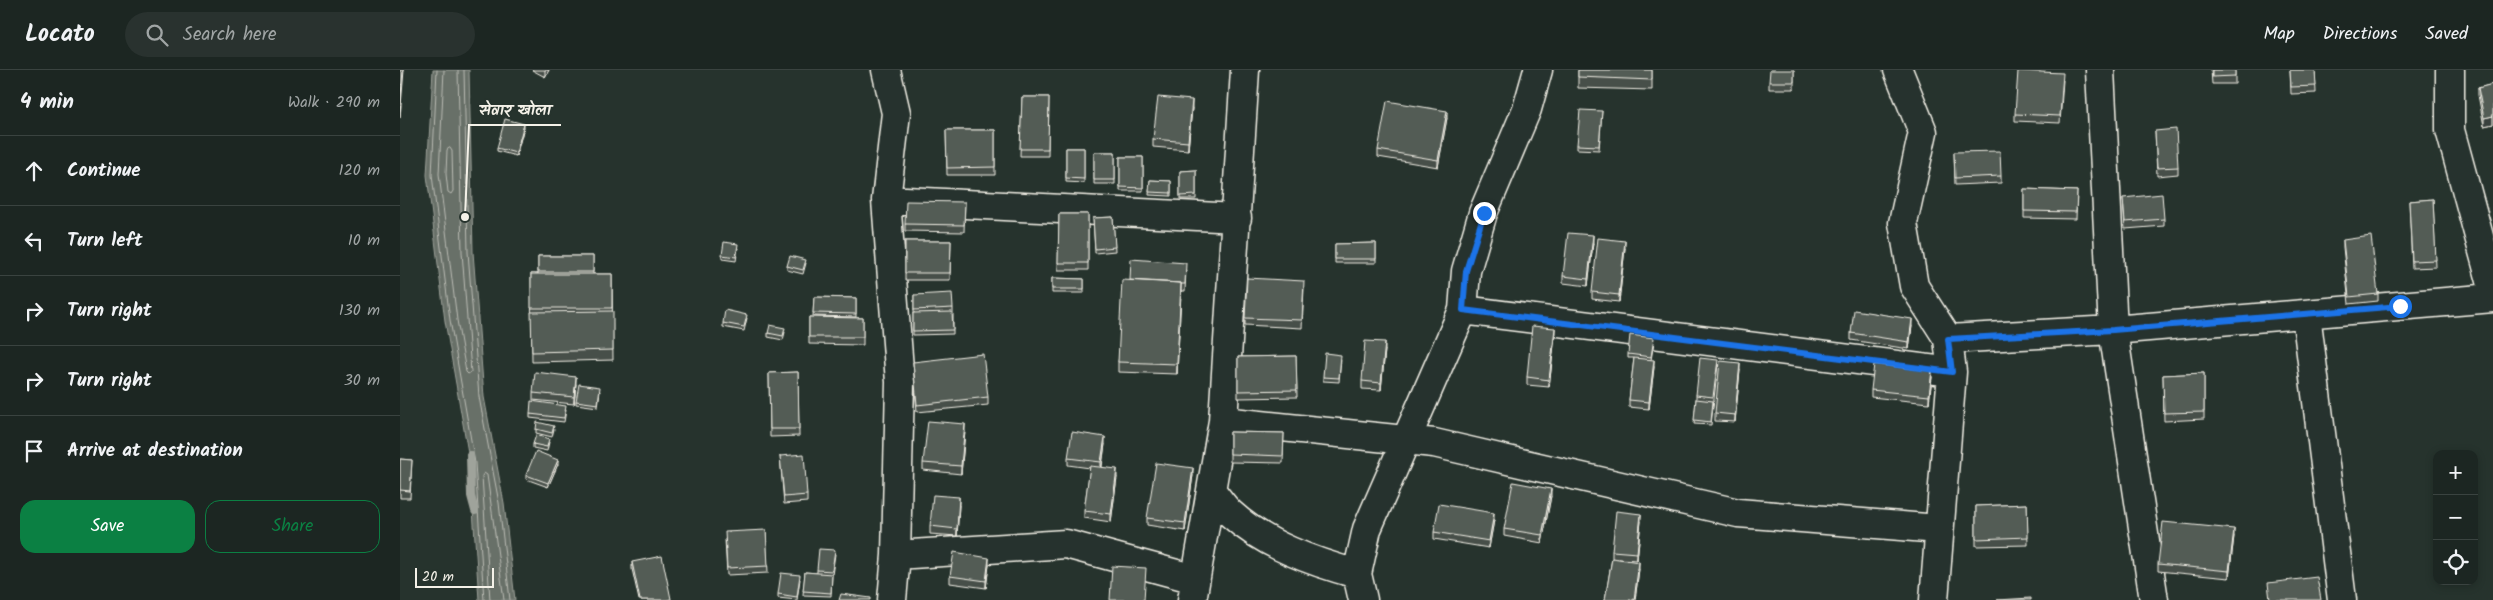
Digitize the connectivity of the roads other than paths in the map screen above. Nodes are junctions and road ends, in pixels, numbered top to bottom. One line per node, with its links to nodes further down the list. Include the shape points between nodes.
1 (886, 70): 7 (street, via 896,113)
2 (1245, 70): 8 (street)
3 (1538, 70): 11 (street, via 1527,109 1484,213 1466,271)
4 (1898, 70): 14 (street, via 1923,132 1903,223 1914,286)
5 (2100, 70): 13 (street)
6 (2450, 70): 9 (street, via 2450,130)
7 (886, 200): 8 (street); 20 (street, via 900,382)
8 (1237, 218): 16 (street)
9 (2493, 288)
10 (2493, 298): 12 (street)
11 (1463, 310): 15 (street); 17 (street)
12 (2306, 314): 13 (street); 27 (street)
13 (2113, 330): 14 (street); 26 (street)
14 (1948, 339): 15 (street)
15 (1952, 372): 19 (street)
16 (1223, 421): 17 (street); 18 (street)
17 (1404, 442): 19 (street, via 1434,443 1738,513); 21 (street, via 1367,529)
18 (1211, 490): 21 (street, via 1230,514 1263,536 1314,562); 22 (street)
19 (1939, 529): 25 (street)
20 (896, 555): 22 (street, via 1066,544); 23 (street)
21 (1357, 574): 24 (street)
22 (1193, 590)
23 (892, 600)
24 (1363, 600)
25 (1934, 600)
26 (2154, 600)
27 (2342, 600)

